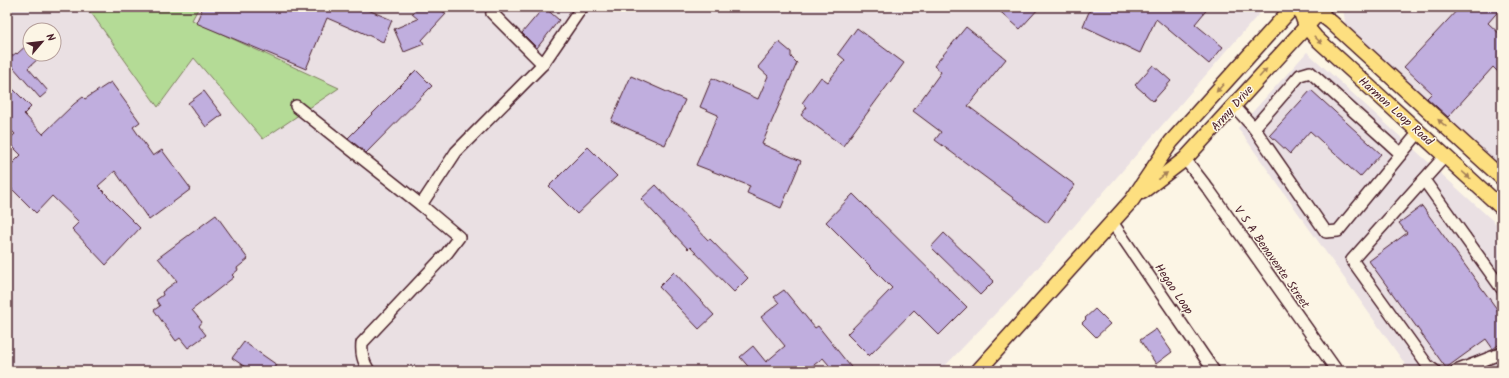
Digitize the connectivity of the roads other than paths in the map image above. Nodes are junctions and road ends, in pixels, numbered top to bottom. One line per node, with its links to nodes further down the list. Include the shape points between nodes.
1 (496, 7): 7 (street, via 492,14)
2 (582, 7): 7 (street)
3 (1293, 7): 17 (main road, Army Drive, one-way to 17, via 1171,142)
4 (1299, 7): 6 (main road, Harmon Loop Road)
5 (1316, 9): 6 (main road, Army Drive); 15 (main road, Harmon Loop Road, one-way to 5)
6 (1306, 26): 9 (main road, Army Drive, one-way to 6); 11 (main road, Harmon Loop Road, one-way to 11)
7 (543, 64): 18 (street, via 456,152)
8 (296, 106): 18 (street)
9 (1234, 106): 10 (street); 14 (main road, Army Drive)
10 (1254, 128): 12 (street, via 1300,75 1310,72); 12 (street, via 1326,232 1338,231)
11 (1419, 132): 12 (street); 13 (main road, Harmon Loop Road)
12 (1401, 154)
13 (1445, 156): 16 (street); 19 (main road, Harmon Loop Road, one-way to 19)
14 (1185, 159): 17 (main road, Army Drive, one-way to 14); 26 (street, V S A Benavente Street)
15 (1502, 178)
16 (1424, 180): 21 (street); 27 (street, via 1352,260 1428,366)
17 (1132, 200): 20 (main road, Army Drive)
18 (421, 205): 23 (street, via 459,237 362,343 361,351)
19 (1502, 208)
20 (1112, 222): 24 (main road, Army Drive); 25 (street, Hegao Loop)
21 (1502, 289)
22 (1502, 352): 28 (street)
23 (368, 371)
24 (978, 371)
25 (1214, 371)
26 (1336, 371)
27 (1435, 371)
28 (1456, 371)

